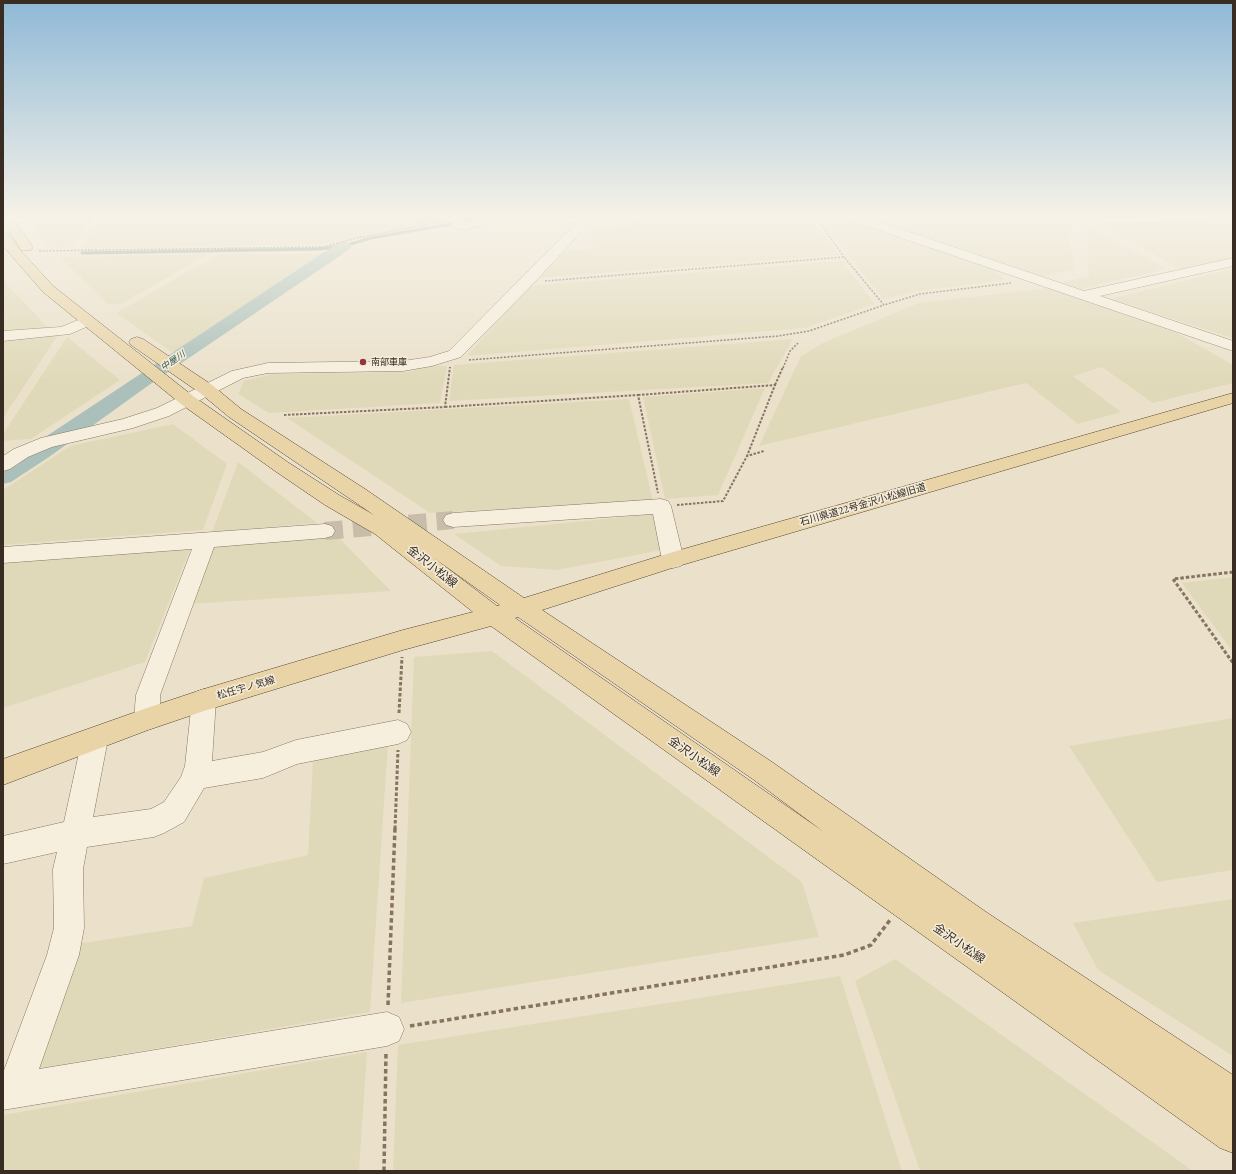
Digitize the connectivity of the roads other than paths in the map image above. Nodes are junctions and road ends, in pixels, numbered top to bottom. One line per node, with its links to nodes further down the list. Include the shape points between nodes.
1 (31, 271): 6 (main road, via 48,289)
2 (538, 271): 11 (street, via 455,354 402,366 268,368 238,374)
3 (1012, 271): 5 (street)
4 (1193, 271): 5 (street)
5 (1082, 295): 9 (street)
6 (88, 321): 8 (street, via 65,331); 10 (main road)
7 (125, 333): 10 (main road)
8 (3, 336)
9 (1233, 346)
10 (160, 368): 11 (main road, 金沢小松線)
11 (196, 394): 14 (street, via 163,412 127,424 48,442); 21 (main road, 金沢小松線, via 235,413 358,494); 22 (main road, 金沢小松線, via 288,471 382,529)
12 (1233, 398): 20 (main road, 石川県道22号金沢小松線旧道)
13 (3, 450): 14 (street)
14 (21, 453): 15 (street)
15 (3, 465)
16 (453, 520): 20 (street, via 661,506)
17 (325, 531): 18 (street)
18 (206, 540): 19 (street); 24 (street, via 148,695)
19 (3, 555)
20 (673, 560): 21 (main road, 石川県道22号金沢小松線旧道)
21 (520, 607): 22 (main road, 石川県道22号金沢小松線旧道); 33 (main road, 金沢小松線, via 763,771 975,923)
22 (494, 616): 23 (main road, 松任宇ノ気線, via 403,640); 34 (main road, 金沢小松線)
23 (204, 700): 24 (main road, 松任宇ノ気線); 28 (street, via 198,766)
24 (147, 719): 26 (main road, 松任宇ノ気線)
25 (398, 732): 28 (street, via 296,752 263,765)
26 (95, 739): 27 (main road, 松任宇ノ気線); 29 (street)
27 (3, 772)
28 (194, 777): 29 (street, via 174,812 154,823)
29 (76, 834): 30 (street); 32 (street, via 68,869 69,928 63,955)
30 (3, 850)
31 (387, 1030): 32 (street)
32 (8, 1091)
33 (1233, 1096)
34 (1233, 1135)

